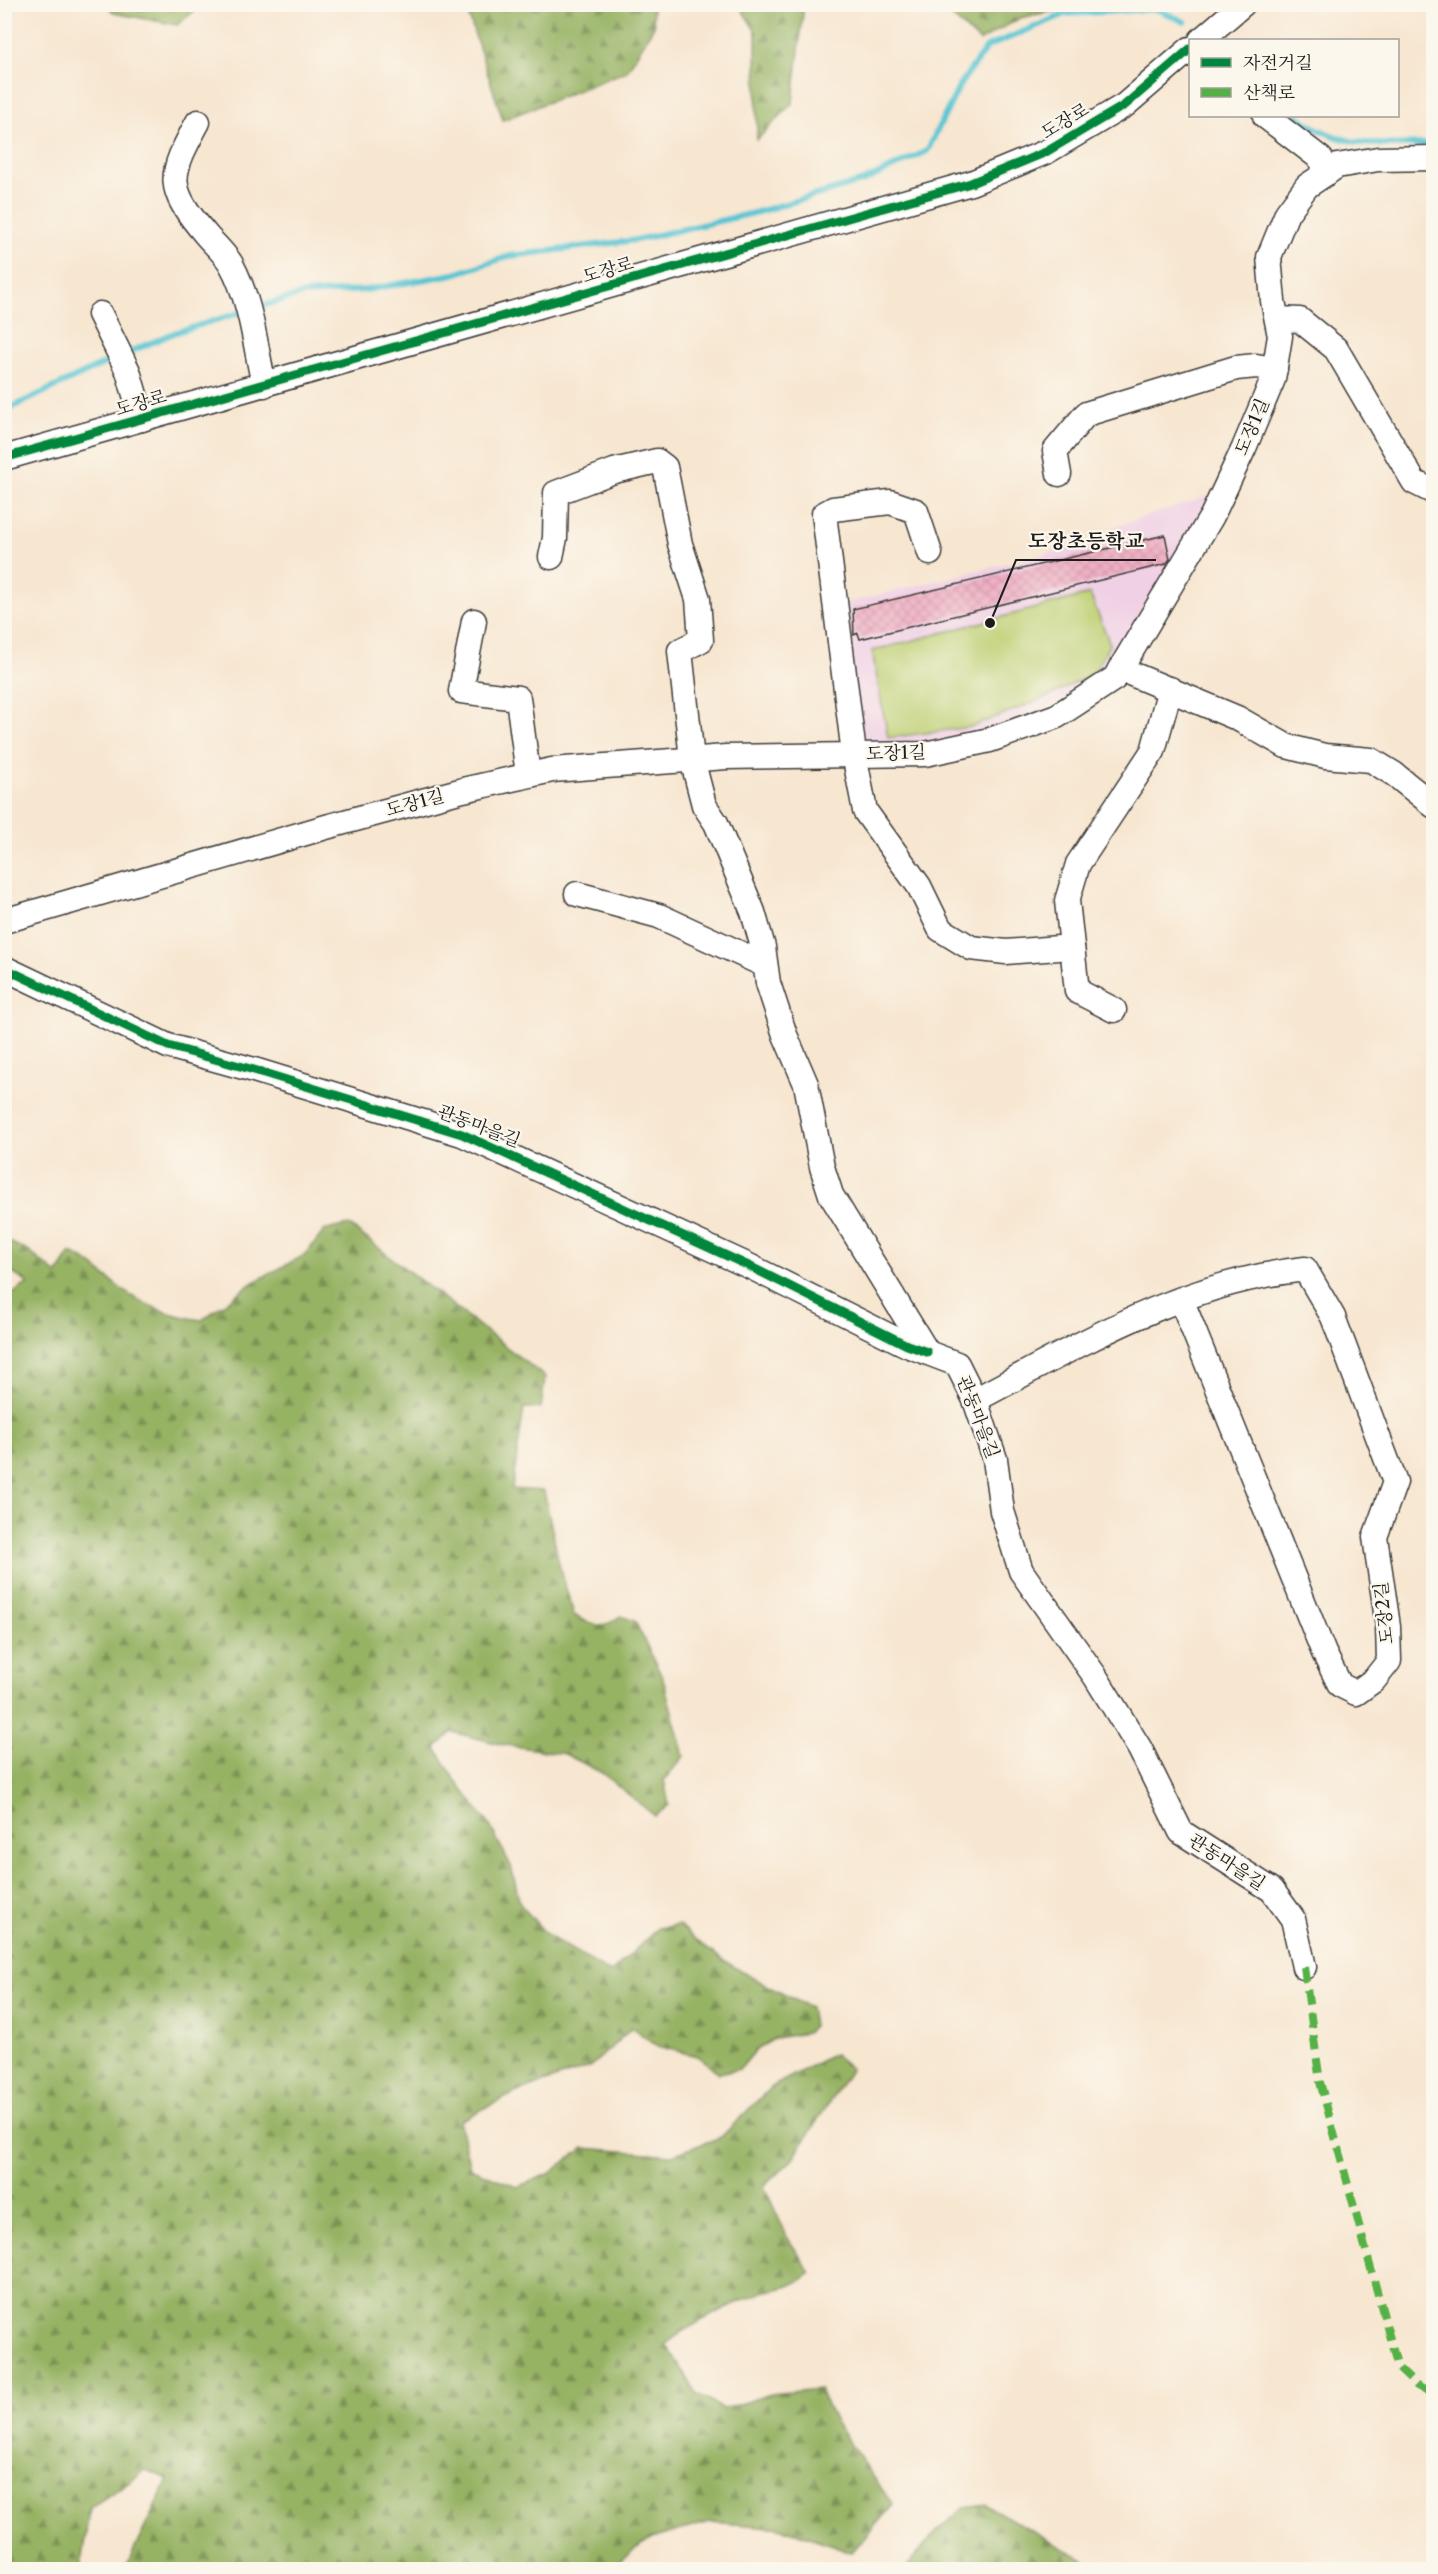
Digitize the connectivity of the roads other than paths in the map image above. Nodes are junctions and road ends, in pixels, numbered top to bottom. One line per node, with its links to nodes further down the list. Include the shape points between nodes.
1 (1243, 4): 2 (street, 도장로)
2 (1204, 39)
3 (1189, 52): 11 (street, 도장로, via 1125,105 1046,152 971,183)
4 (1266, 117): 7 (street, via 1321,159)
5 (198, 122): 11 (street, via 182,152 174,182 182,206 230,263 242,289)
6 (1434, 158): 7 (street, 도장1길, via 1378,159 1337,166)
7 (1327, 172): 9 (street, 도장1길, via 1307,186 1287,213 1269,257)
8 (100, 314): 12 (street, via 128,371)
9 (1277, 319): 10 (street, 도장1길, via 1280,336); 15 (street, via 1300,320 1336,349 1414,482)
10 (1275, 369): 14 (street, via 1236,368 1086,414 1055,451); 19 (street, 도장1길, via 1212,516)
11 (264, 385): 12 (street, 도장로)
12 (142, 419): 13 (street, 도장로)
13 (4, 458)
14 (1059, 474)
15 (1434, 492)
16 (930, 553): 21 (street, via 916,511 890,502 833,509 824,514)
17 (551, 557): 22 (street, via 556,493 614,471 657,461 665,467 680,544 698,598 701,640 680,651)
18 (474, 621): 23 (street, via 461,691 518,698)
19 (1120, 669): 20 (street); 21 (street, 도장1길, via 1115,678 1057,716 990,740 925,754)
20 (1170, 689): 24 (street, via 1237,718 1286,746 1324,756 1371,760); 27 (street, via 1153,752 1078,864 1067,902)
21 (854, 754): 22 (street, 도장1길); 27 (street, via 865,811 919,886 940,929 971,948 1006,952)
22 (692, 759): 23 (street, 도장1길); 28 (street, via 704,805 716,823 753,912)
23 (528, 775): 26 (street, 도장1길, via 326,827)
24 (1434, 806)
25 (577, 894): 28 (street, via 659,916)
26 (4, 921)
27 (1072, 947): 30 (street, via 1077,991)
28 (765, 965): 32 (street, via 784,1035 806,1084 831,1194)
29 (4, 968): 32 (street, 관동마을길, via 168,1046 462,1134)
30 (1114, 1010)
31 (1181, 1299): 31 (street, 도장2길, via 1267,1273 1305,1269 1333,1317 1395,1482 1375,1537 1389,1661 1374,1680 1356,1693 1340,1685 1324,1653); 33 (street, 도장2길, via 1125,1320)
32 (927, 1352): 33 (street, 관동마을길, via 957,1364)
33 (975, 1400): 34 (street, 관동마을길, via 995,1459 1002,1511 1021,1571 1095,1676 1140,1749 1181,1832 1272,1890 1293,1919)
34 (1304, 1967)

